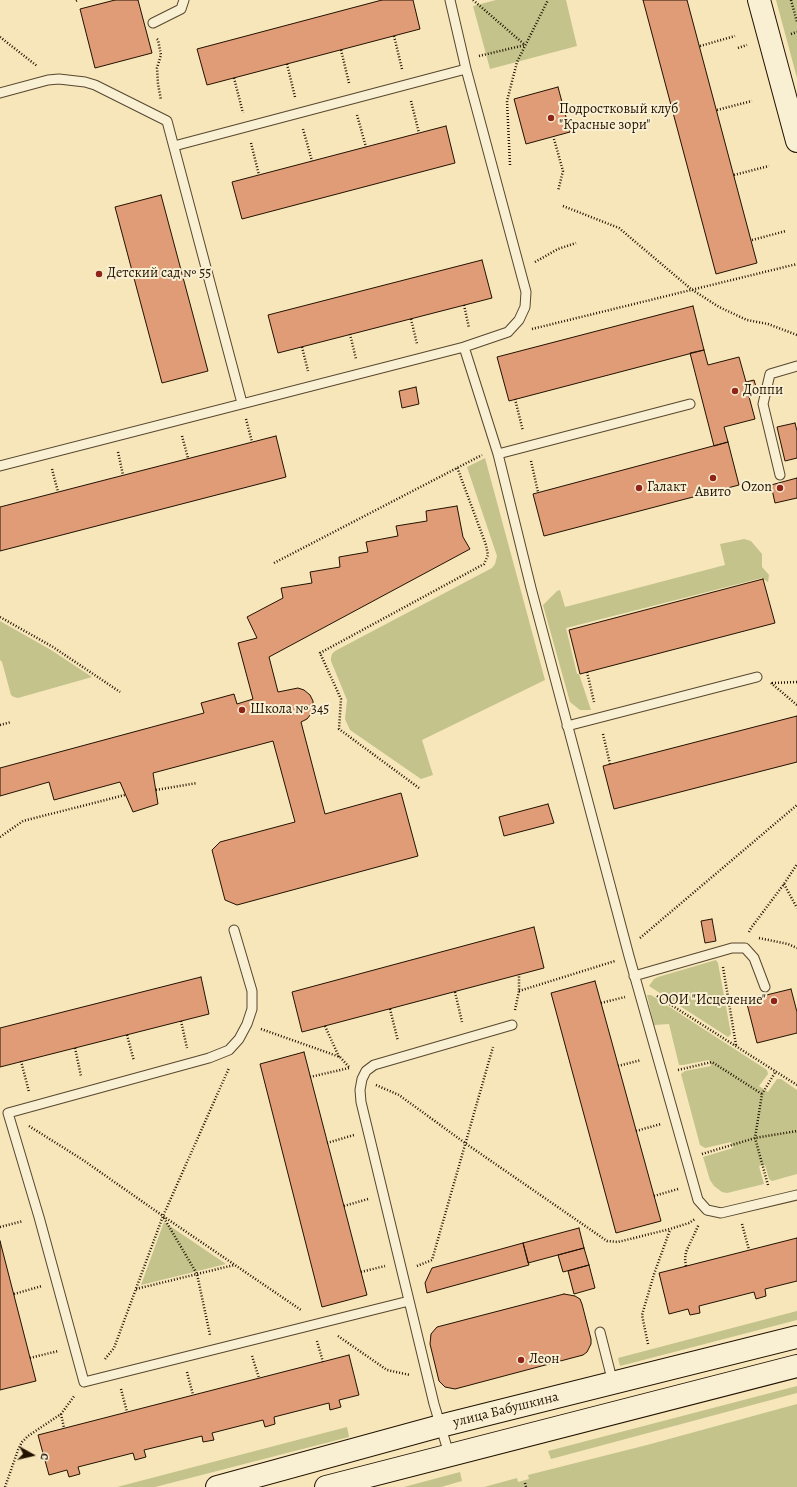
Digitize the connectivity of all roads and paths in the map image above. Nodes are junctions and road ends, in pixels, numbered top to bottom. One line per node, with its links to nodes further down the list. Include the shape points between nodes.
1 (184, 0): 8 (lane, via 181,9)
2 (450, 0): 14 (lane)
3 (473, 0): 11 (path)
4 (548, 0): 11 (path)
5 (759, 0): 21 (main road)
6 (791, 0): 7 (path)
7 (797, 22)
8 (153, 23): 19 (path, via 155,31 150,36 158,40 161,56 157,68 158,84)
9 (735, 36): 12 (path)
10 (0, 37): 15 (path, via 45,71)
11 (525, 45): 13 (path); 24 (path, via 517,62 507,101)
12 (700, 46)
13 (486, 55)
14 (466, 70): 22 (lane); 32 (lane)
15 (48, 80): 16 (lane); 19 (lane, via 59,79 96,85)
16 (0, 93)
17 (752, 101): 18 (path)
18 (717, 110)
19 (167, 121): 22 (lane)
20 (554, 139): 26 (path, via 563,170)
21 (797, 141)
22 (174, 146): 46 (lane)
23 (769, 166): 25 (path)
24 (511, 172)
25 (734, 175)
26 (558, 191)
27 (563, 206): 33 (path, via 619,228)
28 (786, 231): 29 (path)
29 (752, 240)
30 (576, 243): 32 (path, via 558,249 533,264)
31 (797, 264): 33 (path)
32 (524, 282): 36 (lane, via 525,307 519,320)
33 (691, 289): 36 (path, via 521,332); 38 (path, via 719,307 747,320 768,324)
34 (464, 305): 39 (path)
35 (410, 319): 41 (path)
36 (508, 332): 39 (lane)
37 (350, 334): 43 (path)
38 (797, 335)
39 (468, 345): 41 (lane); 53 (lane)
40 (302, 347): 44 (path)
41 (420, 358): 43 (lane)
42 (797, 366): 58 (lane, via 770,374 763,404)
43 (359, 373): 44 (lane)
44 (311, 386): 46 (lane)
45 (515, 399): 48 (path)
46 (242, 403): 49 (lane); 51 (path)
47 (690, 404): 53 (lane)
48 (517, 407)
49 (178, 420): 50 (lane); 54 (path)
50 (114, 436): 52 (lane); 57 (path)
51 (252, 442)
52 (48, 453): 55 (lane); 60 (path)
53 (498, 454): 56 (path, via 484,454); 73 (lane)
54 (188, 458)
55 (0, 466)
56 (457, 467): 62 (path); 77 (path, via 486,545 488,555 484,564 320,652 341,699 338,729)
57 (123, 475)
58 (780, 476)
59 (536, 484): 61 (path)
60 (58, 492)
61 (538, 492)
62 (274, 563)
63 (0, 617): 69 (path, via 53,647)
64 (587, 672): 68 (path)
65 (757, 677): 66 (path); 73 (lane)
66 (770, 682): 67 (path); 70 (path)
67 (797, 682)
68 (590, 683)
69 (120, 692)
70 (797, 704)
71 (11, 722): 72 (path)
72 (0, 725)
73 (568, 726): 90 (lane)
74 (608, 754): 75 (path)
75 (610, 764)
76 (197, 783): 78 (path)
77 (419, 788)
78 (156, 790)
79 (126, 795): 81 (path, via 23,821)
80 (797, 805): 90 (path)
81 (0, 837)
82 (797, 864): 83 (path)
83 (784, 884): 84 (path); 86 (path)
84 (797, 908)
85 (234, 930): 100 (lane, via 252,991 252,1009)
86 (748, 935): 87 (path); 88 (path)
87 (745, 948): 89 (lane); 93 (lane, via 754,958)
88 (797, 948)
89 (721, 951): 92 (lane); 106 (path)
90 (628, 953): 92 (lane); 94 (path)
91 (519, 974): 94 (path)
92 (634, 976): 96 (lane)
93 (765, 987)
94 (519, 991): 101 (path)
95 (455, 992): 105 (path)
96 (639, 993): 97 (path); 106 (path, via 648,990); 109 (lane)
97 (601, 1003)
98 (390, 1009): 111 (path)
99 (180, 1021): 113 (path)
100 (247, 1024): 108 (lane); 110 (path)
101 (512, 1025): 103 (lane)
102 (325, 1026): 110 (path)
103 (498, 1030): 105 (lane); 131 (path)
104 (128, 1034): 118 (path)
105 (466, 1039): 111 (lane)
106 (736, 1046): 115 (path)
107 (74, 1048): 121 (path)
108 (229, 1050): 113 (lane); 141 (path, via 231,1064)
109 (657, 1056): 114 (path); 116 (lane)
110 (340, 1057): 117 (path, via 351,1068)
111 (402, 1057): 119 (lane, via 374,1065 366,1071)
112 (21, 1061): 123 (path)
113 (191, 1063): 118 (lane)
114 (618, 1066)
115 (776, 1072): 120 (path); 122 (path)
116 (662, 1074): 122 (path, via 712,1062); 125 (lane)
117 (310, 1077)
118 (138, 1078): 121 (lane)
119 (362, 1079): 126 (lane, via 361,1102); 131 (path, via 399,1095)
120 (797, 1085)
121 (85, 1092): 123 (lane)
122 (762, 1094): 129 (path)
123 (32, 1106): 124 (lane)
124 (8, 1113): 141 (path, via 84,1160); 142 (lane)
125 (675, 1120): 127 (path); 132 (lane)
126 (369, 1130): 130 (path); 134 (lane)
127 (636, 1131)
128 (797, 1131): 129 (path)
129 (755, 1138): 132 (path); 137 (path)
130 (327, 1143)
131 (465, 1143): 144 (path, via 608,1241 618,1242); 148 (path, via 432,1260)
132 (686, 1158): 133 (lane)
133 (693, 1185): 136 (path); 140 (lane, via 698,1200)
134 (384, 1195): 138 (path); 148 (lane)
135 (797, 1195): 137 (lane)
136 (654, 1196)
137 (772, 1201): 139 (lane)
138 (344, 1206)
139 (739, 1209): 140 (lane, via 721,1213); 145 (path)
140 (707, 1210): 144 (path, via 689,1224); 147 (path, via 689,1242)
141 (163, 1216): 146 (path); 150 (path); 152 (path)
142 (39, 1217): 143 (path); 151 (lane)
143 (0, 1227)
144 (670, 1229): 159 (path, via 642,1315)
145 (749, 1250)
146 (234, 1265): 150 (path); 155 (path)
147 (686, 1266)
148 (401, 1267): 149 (path); 154 (lane)
149 (361, 1272)
150 (197, 1274): 152 (path); 161 (path)
151 (57, 1282): 153 (path); 160 (lane)
152 (136, 1290): 169 (path, via 114,1348)
153 (14, 1294)
154 (409, 1301): 155 (lane); 168 (lane)
155 (316, 1324): 158 (lane); 164 (path); 168 (path, via 387,1370)
156 (600, 1332): 170 (lane)
157 (797, 1337): 170 (main road, улица Бабушкина)
158 (249, 1341): 161 (lane); 167 (path)
159 (648, 1344)
160 (74, 1347): 162 (path); 169 (lane)
161 (213, 1350): 163 (lane)
162 (30, 1358)
163 (184, 1358): 166 (lane); 171 (path)
164 (323, 1362)
165 (797, 1366): 176 (main road, улица Бабушкина)
166 (118, 1374): 169 (lane); 172 (path)
167 (258, 1378)
168 (428, 1378): 174 (lane)
169 (84, 1382): 173 (path)
170 (614, 1383): 174 (main road, улица Бабушкина)
171 (194, 1395)
172 (127, 1412)
173 (60, 1414): 175 (path); 178 (path, via 22,1442)
174 (440, 1426): 176 (lane); 179 (main road, улица Бабушкина)
175 (64, 1428)
176 (449, 1454): 180 (main road, улица Бабушкина)
177 (525, 1483): 181 (path)
178 (5, 1487)
179 (217, 1487)
180 (326, 1487)
181 (526, 1487)

